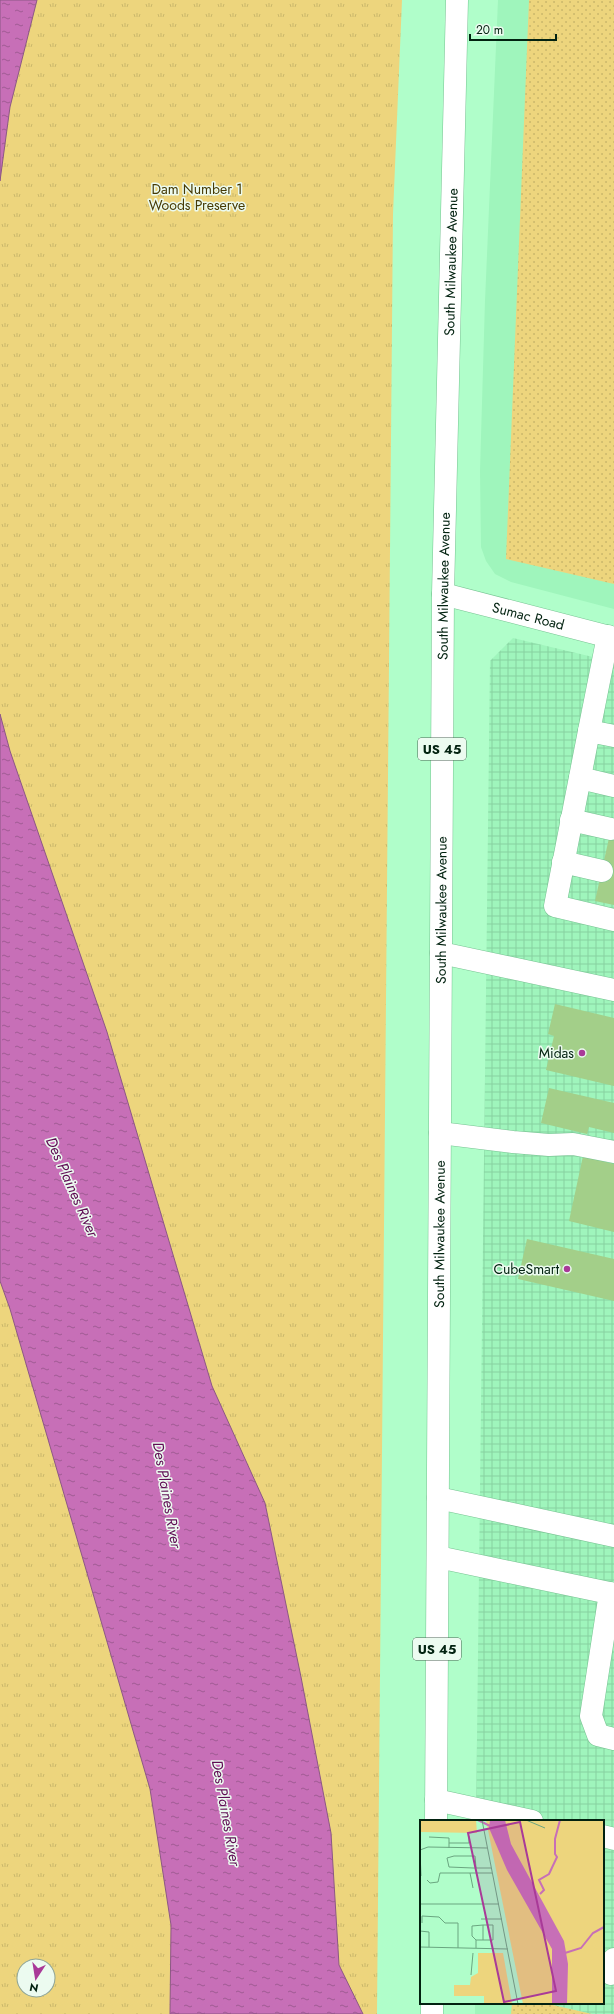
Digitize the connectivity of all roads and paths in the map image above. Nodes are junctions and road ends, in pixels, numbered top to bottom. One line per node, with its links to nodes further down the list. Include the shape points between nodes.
1 (457, 0): 2 (main road, South Milwaukee Avenue / US 45)
2 (443, 594): 3 (main road, Sumac Road); 13 (main road, South Milwaukee Avenue / US 45)
3 (611, 637): 4 (main road)
4 (589, 731): 5 (main road); 6 (main road)
5 (614, 736)
6 (580, 778): 7 (main road); 8 (main road)
7 (614, 786)
8 (571, 820): 9 (main road); 10 (main road)
9 (611, 829)
10 (563, 862): 11 (main road); 12 (main road, via 555,906)
11 (602, 872)
12 (614, 920)
13 (441, 953): 14 (main road); 15 (main road, South Milwaukee Avenue / US 45)
14 (614, 990)
15 (440, 1133): 16 (main road, via 513,1142 572,1144); 17 (main road, South Milwaukee Avenue / US 45)
16 (614, 1152)
17 (438, 1498): 18 (main road); 19 (main road, South Milwaukee Avenue / US 45)
18 (614, 1536)
19 (438, 1557): 20 (main road); 22 (main road, South Milwaukee Avenue / US 45)
20 (612, 1594): 21 (main road, via 590,1716 598,1735)
21 (614, 1739)
22 (436, 1810): 23 (main road)
23 (523, 1820)
24 (604, 1836): 25 (main road)
25 (614, 1839)

